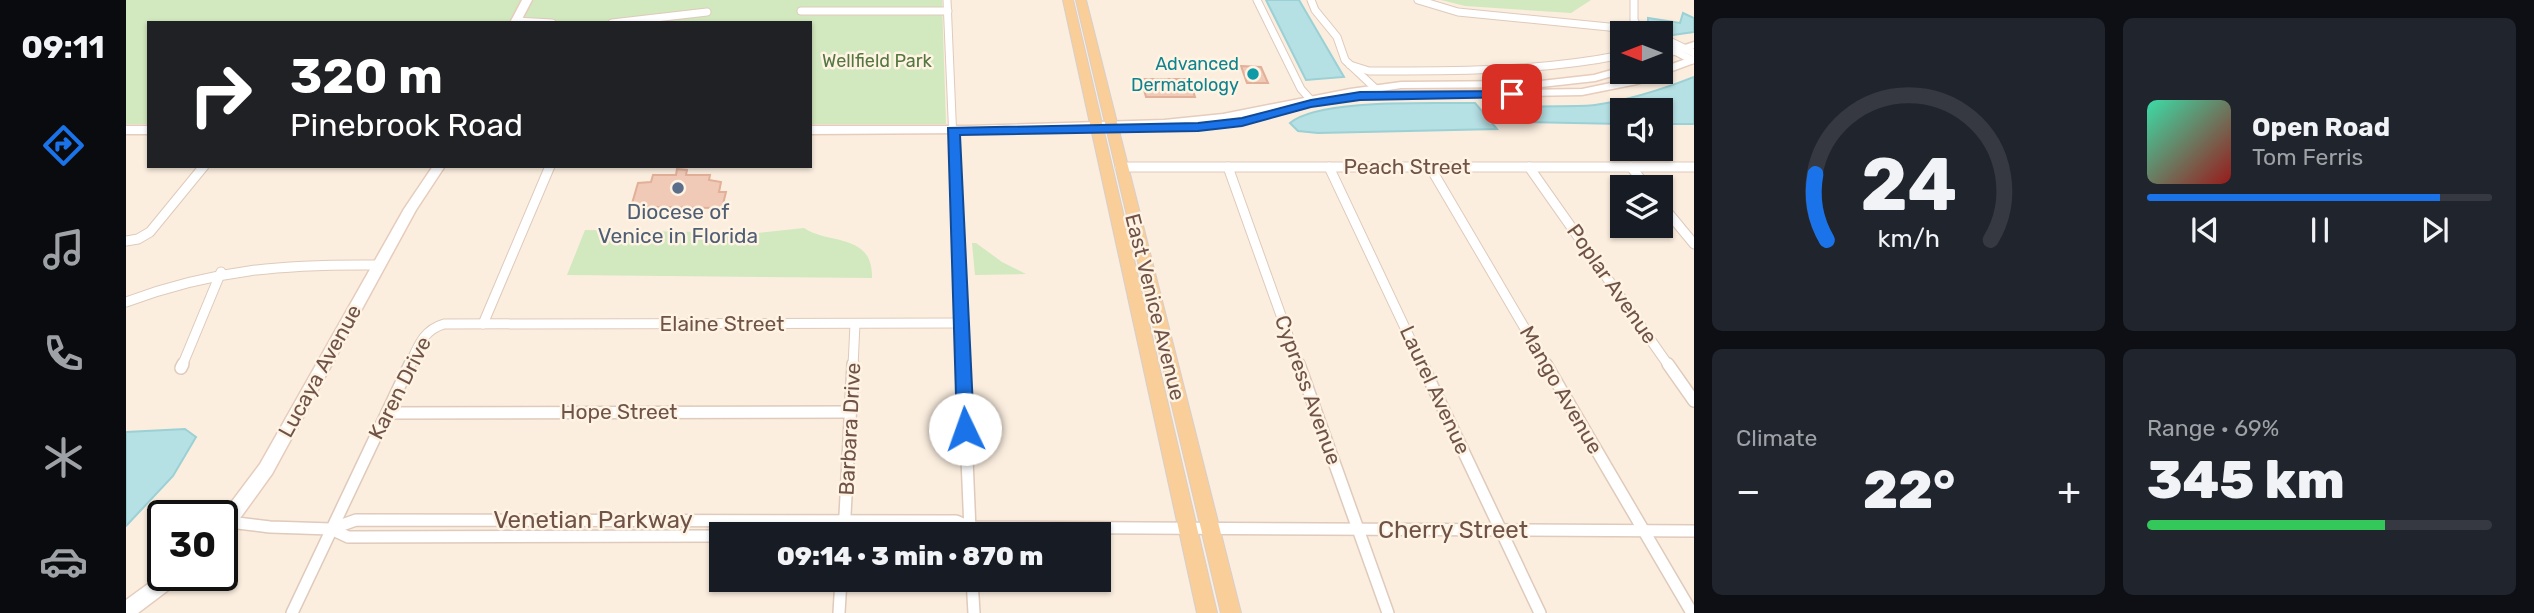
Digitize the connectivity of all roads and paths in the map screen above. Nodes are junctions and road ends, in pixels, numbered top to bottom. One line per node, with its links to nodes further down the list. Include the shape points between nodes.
1 (527, 0): 11 (street)
2 (947, 0): 9 (street)
3 (1257, 0): 21 (street)
4 (1311, 0): 18 (street, via 1337,37 1345,59)
5 (1418, 0): 14 (street, via 1458,12)
6 (1634, 0): 13 (street)
7 (1075, 5): 23 (main road, East Venice Avenue); 23 (main road, East Venice Avenue, via 1091,43)
8 (801, 11): 9 (street)
9 (948, 11): 27 (street)
10 (707, 12): 12 (street)
11 (516, 21)
12 (629, 21)
13 (1634, 21)
14 (1610, 27)
15 (1673, 44): 16 (street)
16 (1689, 53): 22 (street, via 1643,79 1595,90 1360,96 1242,122)
17 (1610, 58): 18 (street, via 1510,71)
18 (1366, 73): 20 (street)
19 (1610, 73): 20 (street, via 1555,83)
20 (1376, 89): 21 (street)
21 (1310, 99): 22 (street)
22 (1196, 124): 23 (street, via 1127,129)
23 (1103, 126): 27 (street); 29 (main road, East Venice Avenue); 63 (main road, East Venice Avenue)
24 (126, 130): 25 (street)
25 (146, 130): 28 (street)
26 (812, 131): 27 (street)
27 (953, 131): 48 (street)
28 (126, 136)
29 (1120, 167): 30 (street, Peach Street); 67 (main road, East Venice Avenue)
30 (1228, 167): 31 (street, Peach Street); 64 (street, Cypress Avenue)
31 (1329, 167): 32 (street, Peach Street); 65 (street, Laurel Avenue)
32 (1430, 167): 33 (street, Peach Street); 68 (street, Mango Avenue)
33 (1529, 167): 34 (street, Peach Street); 52 (street, Poplar Avenue)
34 (1631, 167): 35 (street, Peach Street); 40 (street)
35 (1694, 167)
36 (202, 168): 43 (street, via 150,232)
37 (427, 168): 41 (street, Lucaya Avenue)
38 (438, 168): 41 (street, Lucaya Avenue)
39 (549, 168): 49 (street)
40 (1637, 175)
41 (410, 209): 45 (street, Lucaya Avenue)
42 (1673, 219): 44 (street)
43 (126, 242)
44 (1694, 244)
45 (379, 265): 46 (street, via 285,264); 55 (street, Lucaya Avenue, via 265,469)
46 (221, 272): 47 (street); 51 (street)
47 (126, 302)
48 (961, 323): 50 (street, Elaine Street); 60 (street)
49 (483, 324): 50 (street, Elaine Street); 53 (street, Karen Drive, via 444,324 428,331)
50 (855, 324): 54 (street, Barbara Drive)
51 (181, 368)
52 (1694, 401)
53 (387, 412): 54 (street, Hope Street); 62 (street, Karen Drive)
54 (850, 412): 58 (street, Barbara Drive)
55 (238, 508)
56 (514, 520): 57 (street, Venetian Parkway); 62 (street, Venetian Parkway, via 356,520); 72 (street)
57 (675, 520): 58 (street, Venetian Parkway); 70 (street)
58 (845, 520): 59 (street, Venetian Parkway)
59 (957, 522)
60 (967, 522)
61 (238, 526): 62 (street, Venetian Parkway)
62 (331, 528): 72 (street, Venetian Parkway, via 348,537); 77 (street, Karen Drive)
63 (1188, 530): 66 (street, Venetian Parkway); 67 (street, Cherry Street); 80 (main road, East Venice Avenue)
64 (1359, 530): 65 (street, Cherry Street); 67 (street, Cherry Street); 82 (street, Cypress Avenue)
65 (1501, 530): 68 (street, Cherry Street); 83 (street, Laurel Avenue)
66 (1111, 531)
67 (1212, 531): 81 (main road, East Venice Avenue)
68 (1643, 531): 69 (street, Cherry Street); 84 (street, Mango Avenue)
69 (1694, 531)
70 (672, 536): 71 (street, Venetian Parkway); 72 (street, Venetian Parkway)
71 (709, 536)
72 (509, 537)
73 (153, 591): 76 (street)
74 (840, 592): 78 (street)
75 (973, 592): 79 (street)
76 (126, 611)
77 (292, 613)
78 (839, 613)
79 (974, 613)
80 (1207, 613)
81 (1231, 613)
82 (1388, 613)
83 (1540, 613)
84 (1692, 613)

